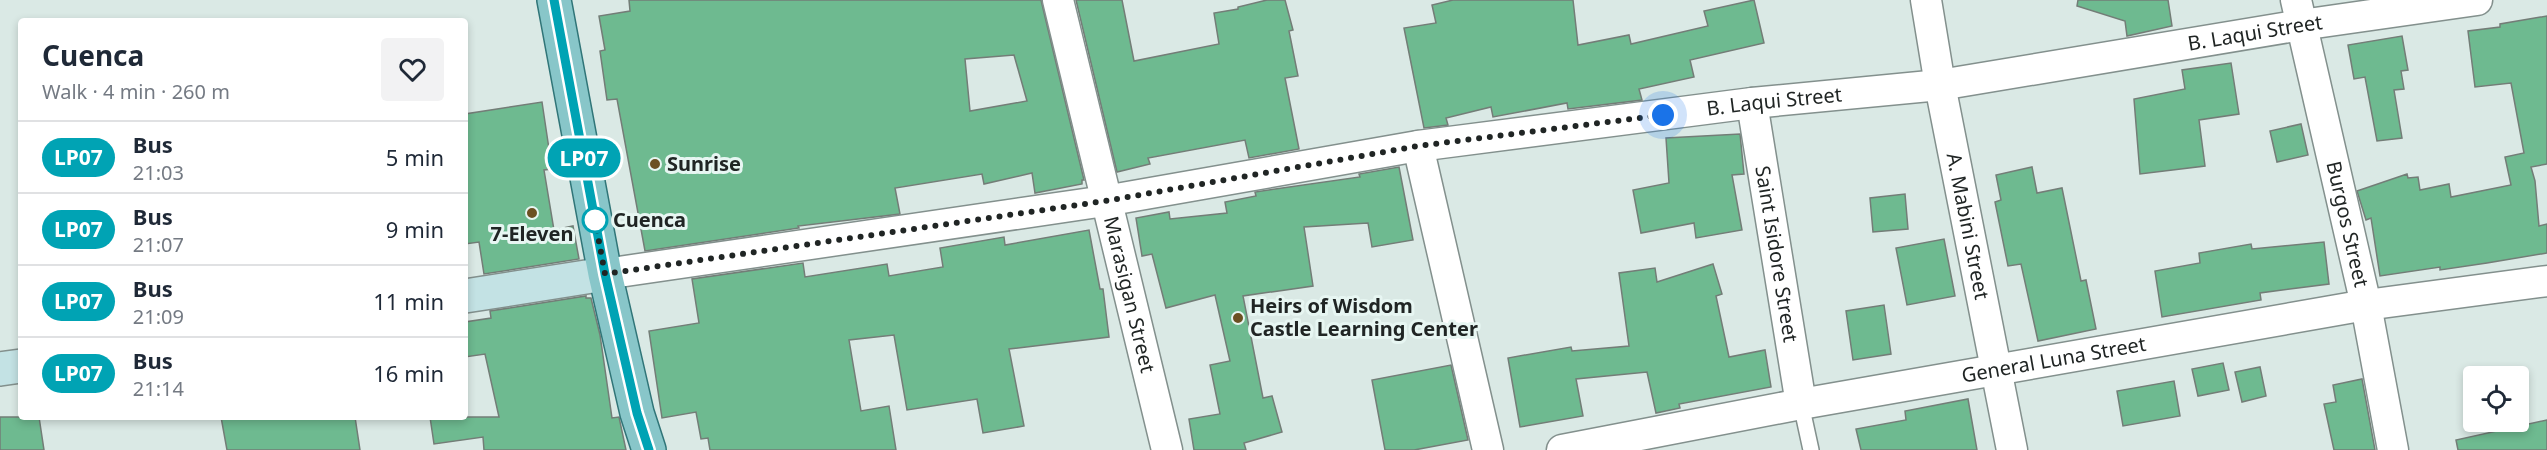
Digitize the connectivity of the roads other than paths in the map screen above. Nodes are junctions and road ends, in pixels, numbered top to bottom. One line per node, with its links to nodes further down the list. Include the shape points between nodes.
1 (554, 0): 10 (main road)
2 (1058, 0): 9 (street, Marasigan Street)
3 (1926, 0): 6 (street, A. Mabini Street)
4 (2477, 0): 5 (street, B. Laqui Street)
5 (2299, 13): 6 (street, B. Laqui Street); 13 (street, Burgos Street)
6 (1940, 85): 7 (street, B. Laqui Street); 16 (street, A. Mabini Street)
7 (1752, 103): 8 (street, B. Laqui Street); 17 (street, Saint Isidore Street)
8 (1418, 146): 9 (street, B. Laqui Street); 20 (street)
9 (1105, 201): 10 (street, B. Laqui Street); 19 (street, Marasigan Street)
10 (605, 274): 12 (main road, B. Laqui Street); 18 (main road)
11 (2547, 281): 13 (street, General Luna Street)
12 (468, 296)
13 (2366, 306): 16 (street, General Luna Street); 24 (street, Burgos Street)
14 (18, 366): 15 (main road)
15 (0, 369)
16 (1996, 371): 17 (street, General Luna Street); 23 (street, A. Mabini Street)
17 (1801, 404): 21 (street, General Luna Street); 22 (lane)
18 (649, 450)
19 (1167, 450)
20 (1488, 450)
21 (1562, 450)
22 (1811, 450)
23 (2012, 450)
24 (2393, 450)

